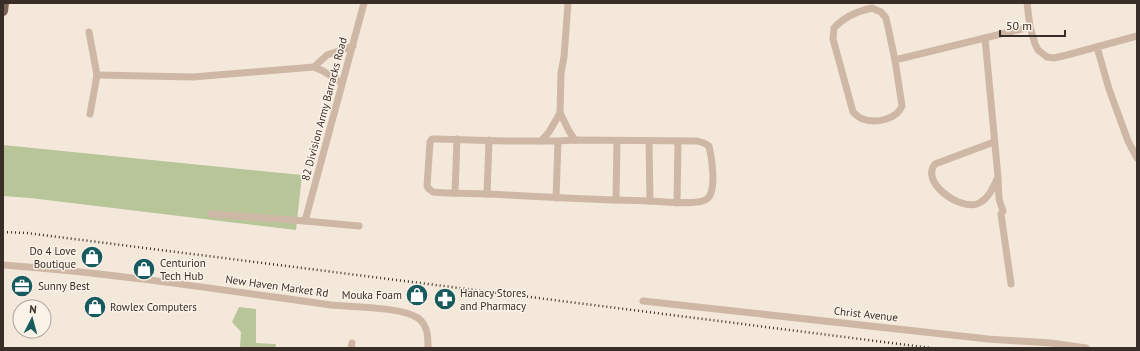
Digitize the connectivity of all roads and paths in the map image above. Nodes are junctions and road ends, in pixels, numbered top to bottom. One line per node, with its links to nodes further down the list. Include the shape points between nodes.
1 (364, 3): 8 (street, 82 Division Army Barracks Road)
2 (568, 3): 14 (street)
3 (1027, 3): 4 (street)
4 (1030, 27): 7 (street); 9 (street, via 1038,50 1047,57 1054,58)
5 (89, 32): 12 (street)
6 (1137, 36): 9 (street)
7 (985, 38): 10 (street); 24 (street)
8 (353, 46): 11 (street, via 327,55); 13 (street, 82 Division Army Barracks Road)
9 (1097, 47): 25 (street, via 1109,89)
10 (896, 60): 10 (street, via 886,18 877,9 863,10 842,19 834,28 832,39 853,112 862,119 874,121 892,117 901,110)
11 (314, 67): 12 (street, via 193,77); 13 (street)
12 (97, 75): 15 (street)
13 (342, 83): 34 (street, 82 Division Army Barracks Road)
14 (560, 112): 18 (street); 19 (street)
15 (90, 114)
16 (457, 139): 17 (street); 27 (street); 27 (street, via 436,138 430,142 427,186 430,190 440,193)
17 (489, 140): 19 (street); 28 (street)
18 (575, 140): 20 (street); 21 (street)
19 (541, 141): 20 (street)
20 (558, 141): 29 (street)
21 (617, 141): 22 (street); 30 (street)
22 (649, 141): 23 (street); 31 (street)
23 (678, 141): 32 (street); 32 (street, via 697,141 709,146 712,184 706,200)
24 (994, 142): 26 (street); 26 (street, via 936,164 933,167 932,178 939,189 953,199 971,205 987,197)
25 (1137, 158)
26 (998, 177): 37 (street)
27 (455, 193): 28 (street)
28 (487, 194): 29 (street)
29 (556, 198): 30 (street)
30 (616, 200): 31 (street)
31 (650, 201): 32 (street)
32 (678, 203)
33 (211, 214): 34 (street)
34 (305, 221): 35 (street)
35 (359, 226)
36 (3, 265): 39 (street, New Haven Market Rd, via 160,281 341,306 399,311 411,314 426,328)
37 (1011, 284)
38 (643, 301): 40 (street, Christ Avenue)
39 (428, 348)
40 (1086, 348)

